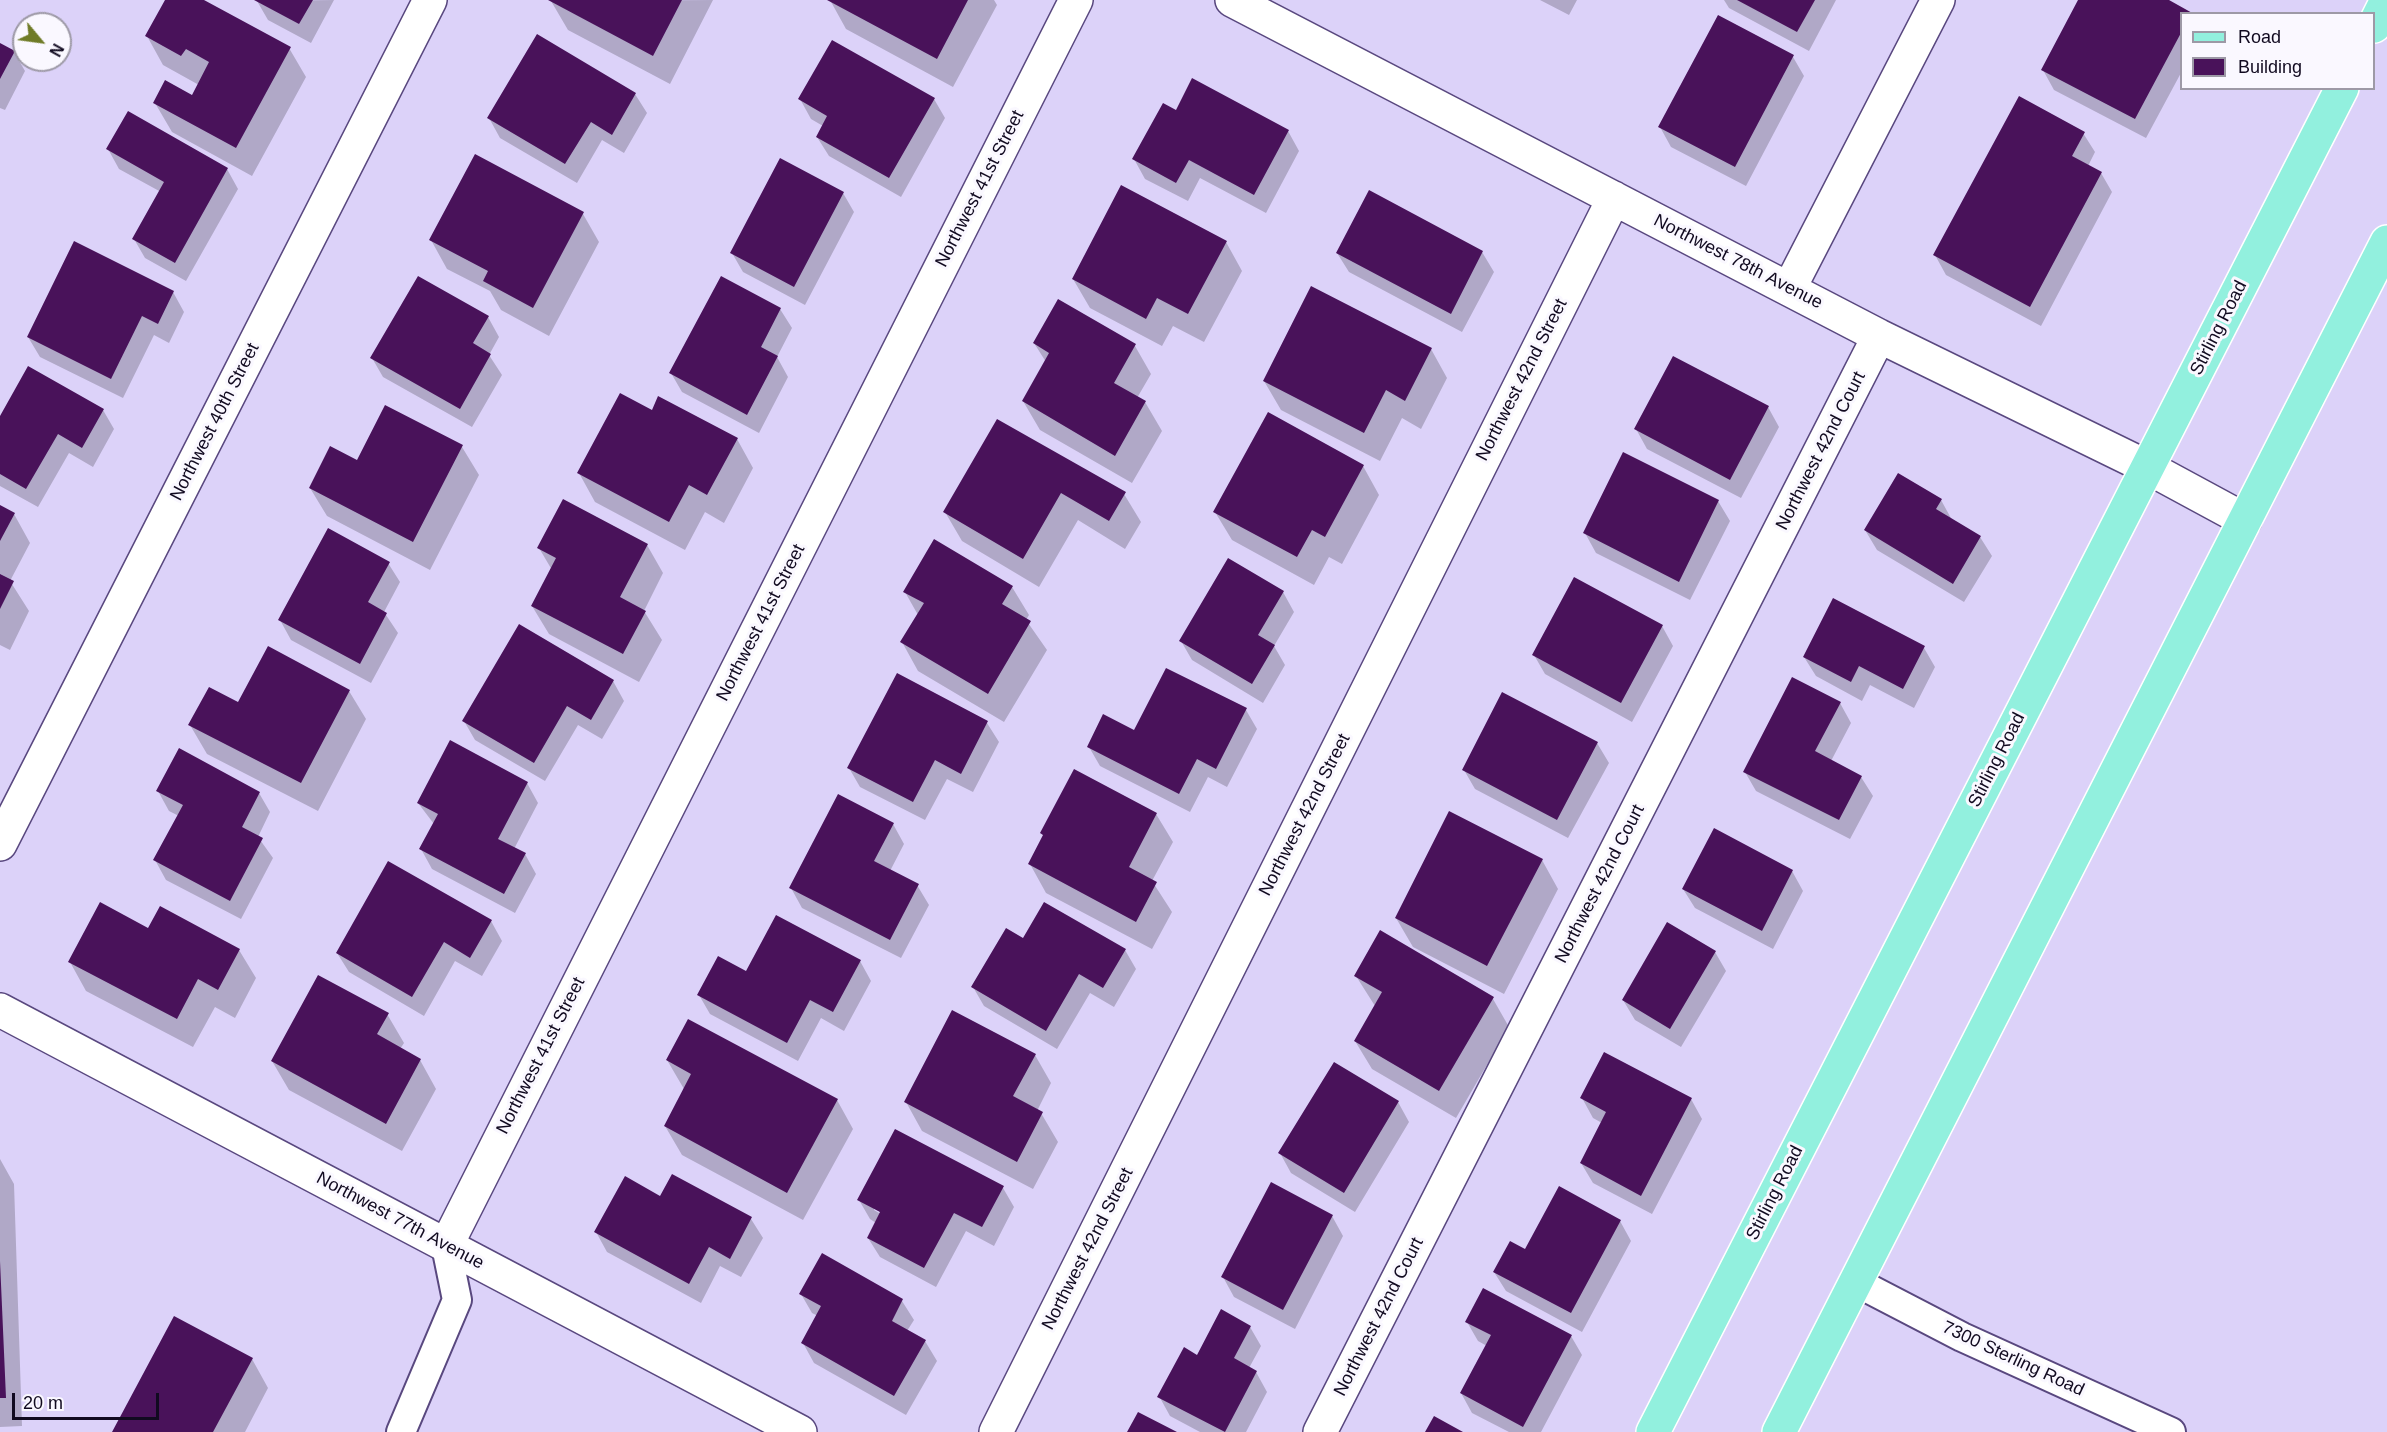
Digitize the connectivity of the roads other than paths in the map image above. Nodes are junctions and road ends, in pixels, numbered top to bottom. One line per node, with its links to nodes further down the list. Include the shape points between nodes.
1 (430, 0): 14 (street, Northwest 40th Street)
2 (1076, 0): 16 (street, Northwest 41st Street)
3 (1232, 0): 8 (street, Northwest 78th Avenue)
4 (1938, 0): 10 (street)
5 (2387, 0): 6 (main road)
6 (2375, 22)
7 (2341, 90): 12 (main road, Stirling Road)
8 (1614, 198): 10 (street, Northwest 78th Avenue); 20 (street, Northwest 42nd Street)
9 (2387, 242): 13 (main road)
10 (1789, 289): 11 (street, Northwest 78th Avenue)
11 (1879, 336): 12 (street, Northwest 78th Avenue); 21 (street, Northwest 42nd Court)
12 (2147, 467): 13 (street, Northwest 78th Avenue); 22 (main road, Stirling Road)
13 (2245, 520): 17 (main road)
14 (0, 844)
15 (0, 1010): 16 (street, Northwest 77th Avenue)
16 (446, 1246): 18 (lane, via 457,1300); 19 (street, Northwest 77th Avenue)
17 (1856, 1282): 23 (main road); 24 (lane, 7300 Sterling Road, via 1962,1336)
18 (401, 1432)
19 (800, 1432)
20 (996, 1432)
21 (1320, 1432)
22 (1653, 1432)
23 (1779, 1432)
24 (2171, 1432)

